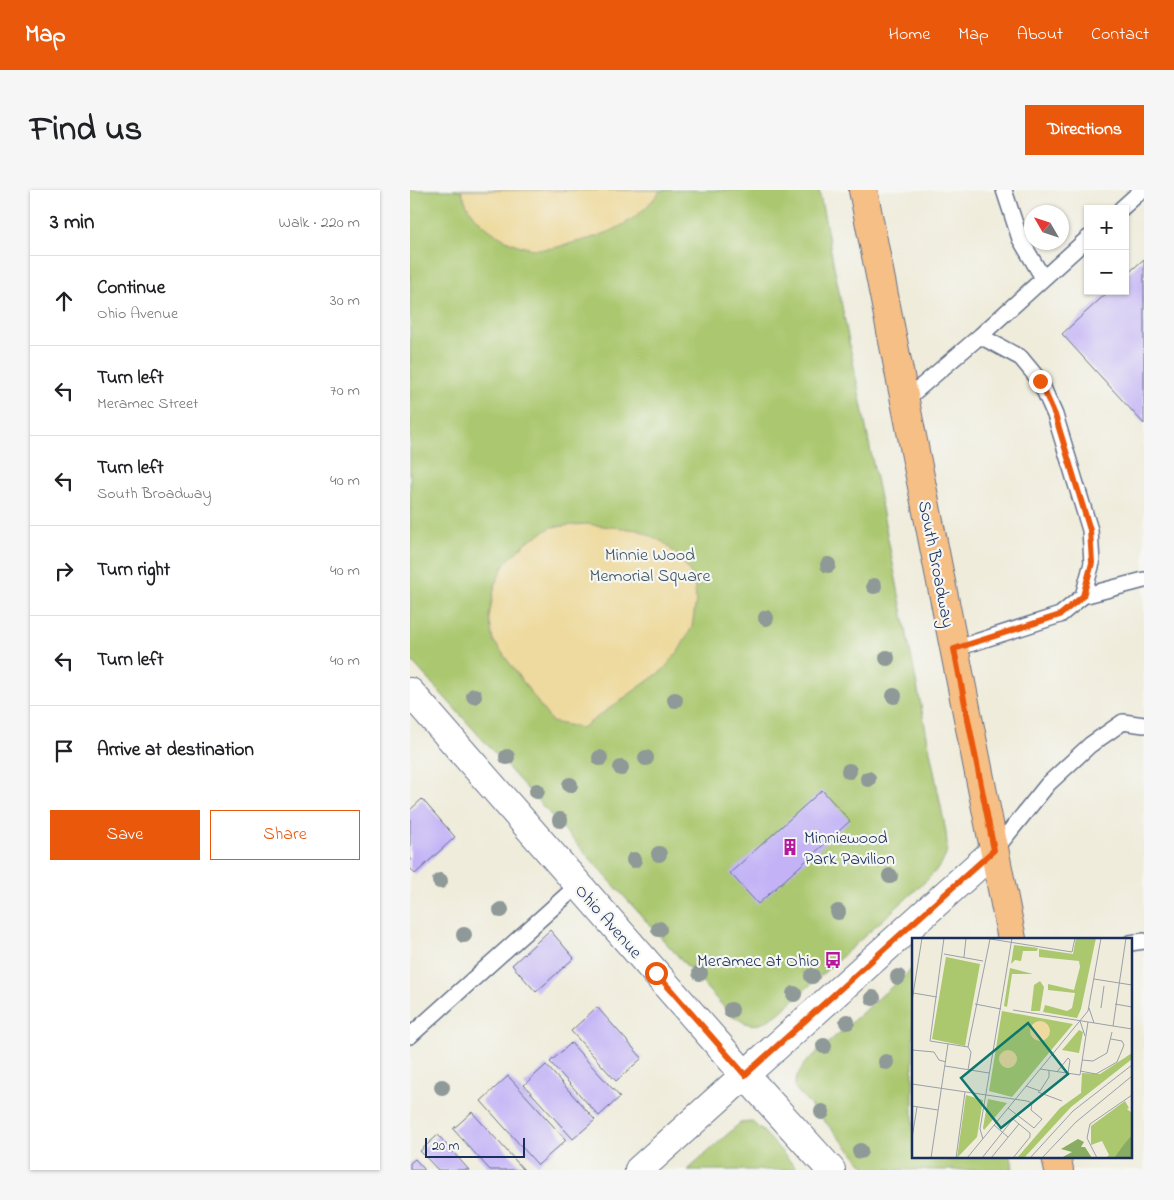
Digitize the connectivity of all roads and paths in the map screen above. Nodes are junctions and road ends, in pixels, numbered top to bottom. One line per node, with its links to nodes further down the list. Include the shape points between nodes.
1 (863, 190): 8 (main road, South Broadway)
2 (1004, 190): 6 (lane, via 1020,239)
3 (1142, 190): 4 (lane)
4 (1125, 205)
5 (1084, 242): 6 (lane)
6 (1043, 278): 7 (lane)
7 (980, 336): 8 (lane); 10 (lane, via 1021,358 1040,381 1055,415 1090,530 1092,563)
8 (904, 402): 11 (main road, South Broadway)
9 (1144, 580): 10 (lane)
10 (1083, 596): 11 (lane, via 1060,615)
11 (954, 649): 14 (main road, South Broadway)
12 (410, 692): 15 (street, Ohio Avenue)
13 (1144, 725): 14 (lane, via 1124,722 1090,745 1048,784)
14 (994, 850): 16 (main road, South Broadway); 18 (street)
15 (578, 885): 17 (lane); 18 (street, Ohio Avenue)
16 (1012, 938)
17 (410, 1036)
18 (745, 1075): 19 (street); 20 (street, Ohio Avenue)
19 (639, 1170)
20 (831, 1170)

